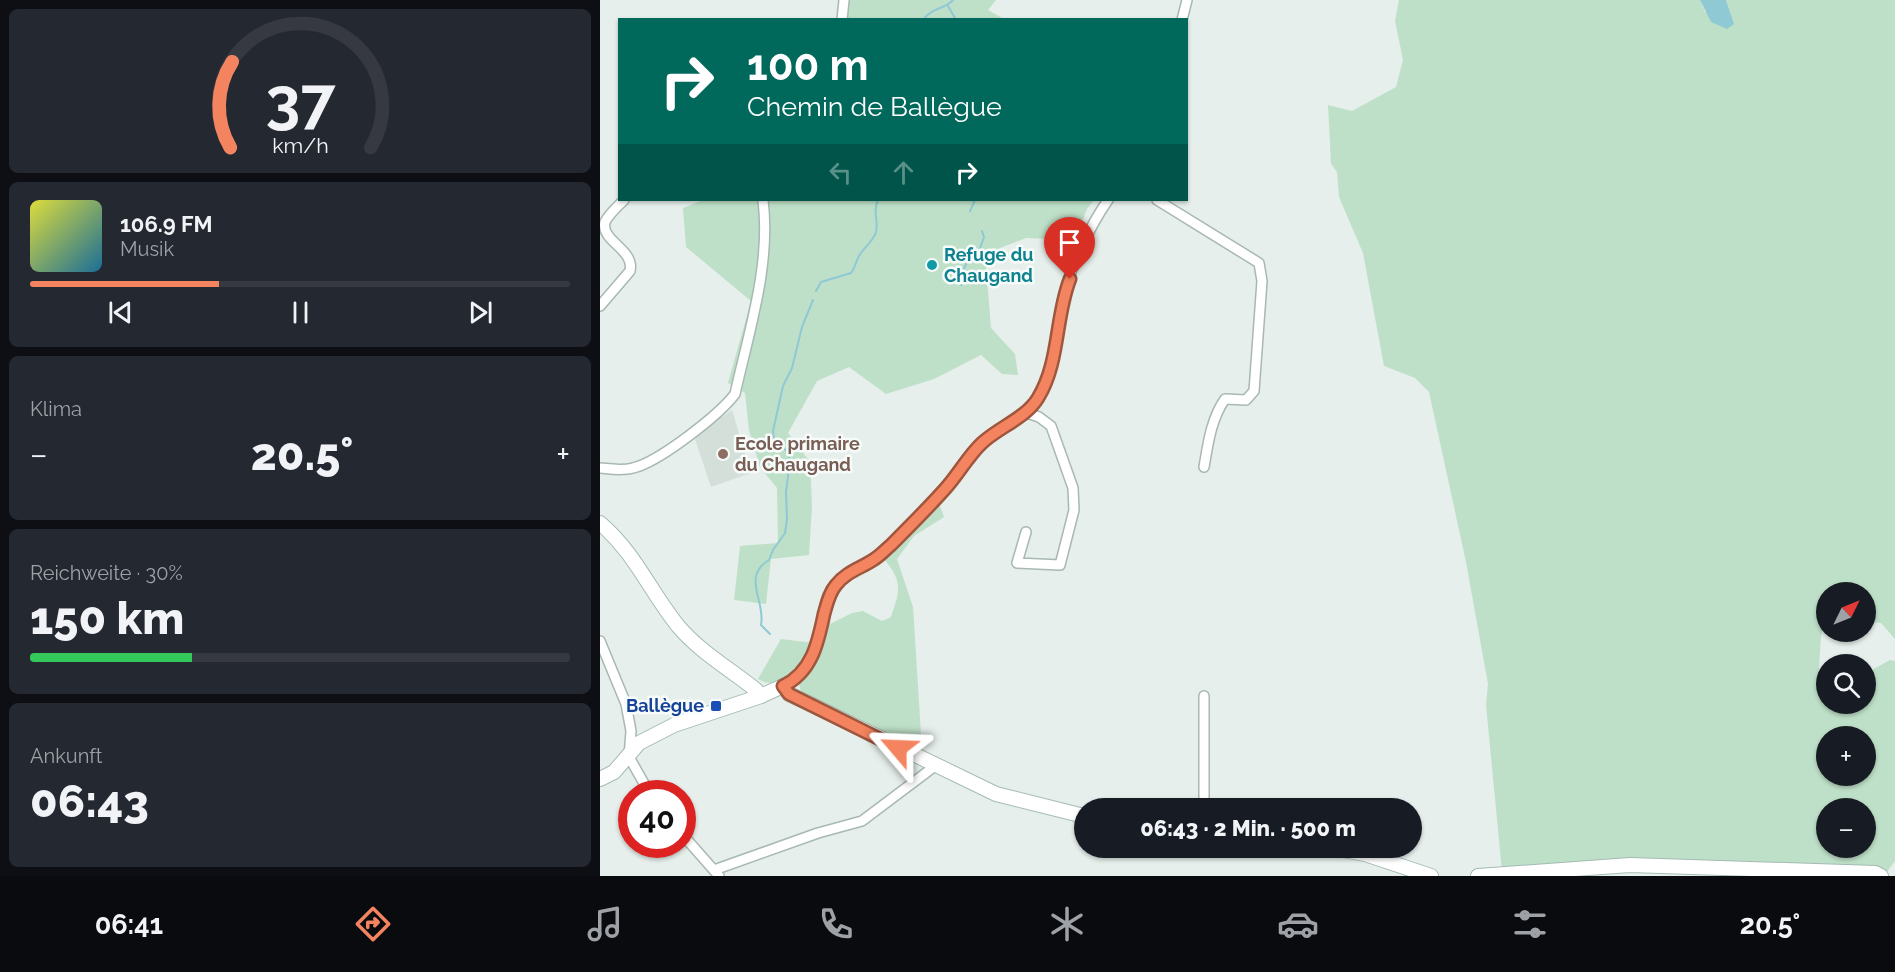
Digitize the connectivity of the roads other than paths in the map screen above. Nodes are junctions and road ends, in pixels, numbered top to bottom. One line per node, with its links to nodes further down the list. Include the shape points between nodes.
1 (844, 0): 3 (street)
2 (1187, 0): 4 (street)
3 (842, 18)
4 (1182, 18)
5 (623, 201): 9 (street, via 604,229 629,258 630,271)
6 (763, 201): 12 (street, via 765,237 760,281 735,394 683,440 644,464 621,470)
7 (1107, 201): 10 (street, via 1064,294 1047,381 1038,399)
8 (1159, 201): 11 (street, via 1259,263 1262,281 1254,391 1246,400 1225,399 1218,409)
9 (600, 306)
10 (1024, 412): 14 (street, via 1048,423 1055,432 1073,488 1074,510 1060,565 1017,563); 16 (street, via 980,444 945,489 891,545 834,586 813,656 801,675)
11 (1204, 467)
12 (600, 468)
13 (600, 523): 17 (street, via 628,550 686,634)
14 (1026, 532)
15 (600, 641): 19 (street, via 626,704 631,731)
16 (783, 686): 17 (street); 20 (street, via 789,694)
17 (761, 696): 19 (street, via 674,725 639,743)
18 (1204, 696): 23 (street)
19 (629, 757): 21 (street); 22 (street)
20 (935, 766): 24 (street, via 996,794); 27 (street, via 866,819 818,833)
21 (600, 779)
22 (642, 780)
23 (1204, 798)
24 (1074, 814)
25 (696, 850): 27 (street)
26 (1377, 858): 28 (street)
27 (716, 873)
28 (1431, 876)
29 (1478, 876): 30 (street, via 1630,865)
30 (1881, 876)

